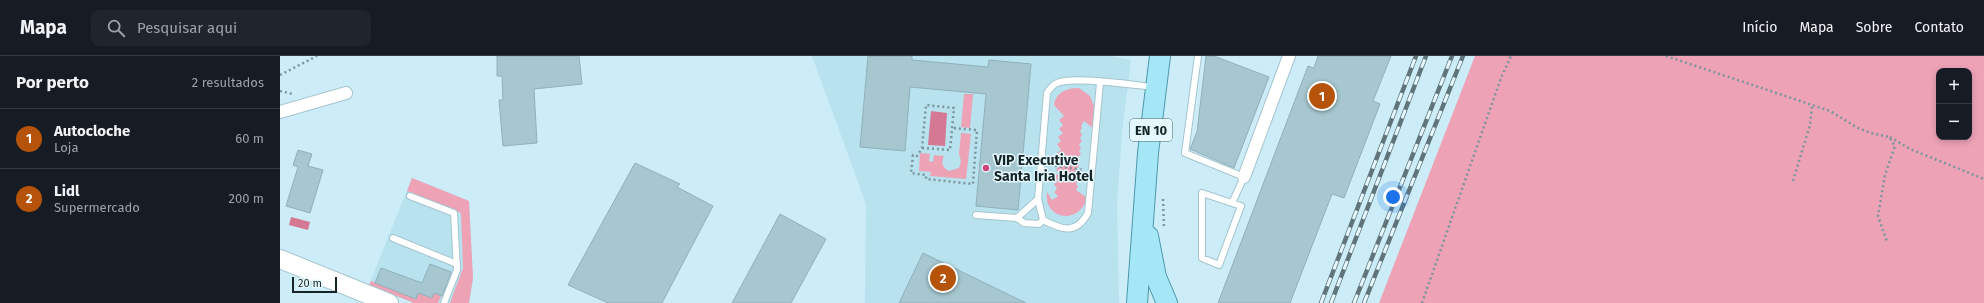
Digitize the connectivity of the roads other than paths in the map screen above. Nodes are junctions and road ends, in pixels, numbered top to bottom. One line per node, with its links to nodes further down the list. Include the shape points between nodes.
1 (1160, 56): 5 (main road, EN 10)
2 (1198, 56): 8 (lane, via 1185,153)
3 (1289, 56): 8 (street)
4 (1100, 82): 5 (lane); 10 (lane, via 1069,80 1055,84 1047,93); 15 (lane, via 1088,213 1083,222 1076,227 1063,229)
5 (1156, 88): 12 (main road, EN 10)
6 (346, 93): 7 (street)
7 (280, 112)
8 (1244, 177): 11 (lane)
9 (410, 196): 18 (lane, via 454,213)
10 (1038, 199): 14 (lane); 15 (lane)
11 (1232, 203): 11 (lane, via 1241,206 1219,265 1202,258 1202,192)
12 (1144, 204): 21 (main road, EN 10); 22 (main road, EN 10, via 1156,277)
13 (976, 215): 14 (lane)
14 (1017, 218): 15 (lane, via 1024,223 1039,224)
15 (1043, 220)
16 (393, 238): 18 (lane)
17 (280, 259): 19 (street)
18 (457, 264): 20 (lane)
19 (389, 303)
20 (444, 303)
21 (1137, 303)
22 (1167, 303)

